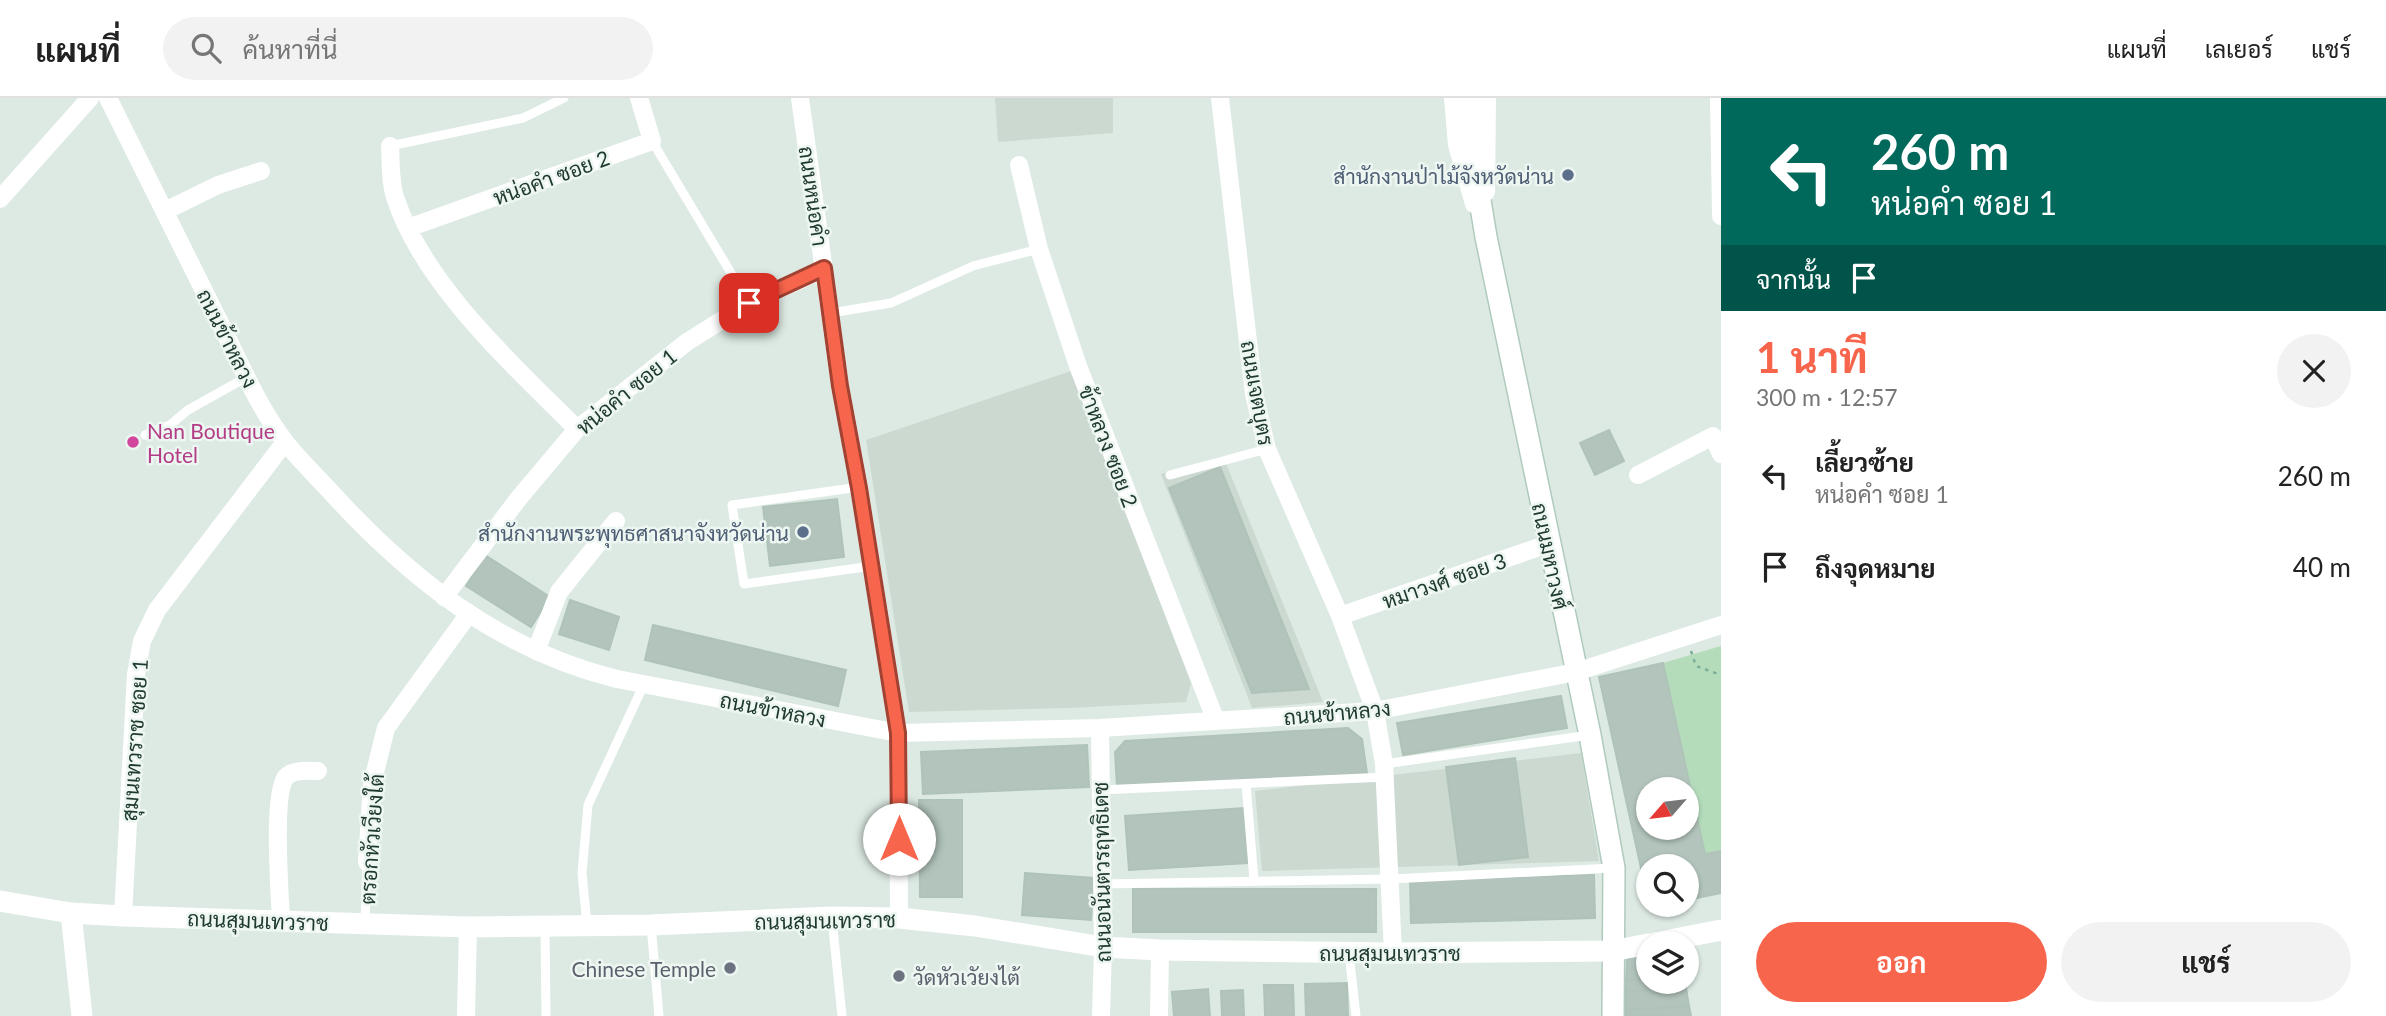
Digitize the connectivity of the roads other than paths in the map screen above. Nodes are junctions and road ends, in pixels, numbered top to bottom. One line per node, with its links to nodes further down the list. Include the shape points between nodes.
1 (90, 98): 16 (street)
2 (108, 98): 17 (street, ถนนข้าหลวง)
3 (564, 98): 12 (lane, via 523,118)
4 (639, 98): 11 (street)
5 (800, 98): 22 (street, ถนนหน่อคำ)
6 (1220, 98): 29 (street, ถนนเจตบุตร, via 1254,394)
7 (1453, 98): 20 (street, via 1457,145)
8 (1469, 98): 20 (street, ถนนมหาวงศ์, via 1469,134)
9 (1487, 98): 20 (street)
10 (1719, 98): 15 (street)
11 (652, 141): 19 (street, หน่อคำ ซอย 2); 23 (lane)
12 (390, 146): 19 (street, via 395,197)
13 (1019, 165): 21 (street, ข้าหลวง ซอย 2)
14 (261, 171): 17 (street)
15 (1721, 186): 18 (street)
16 (0, 199)
17 (164, 211): 25 (street, ถนนข้าหลวง)
18 (1721, 216)
19 (408, 228): 26 (street, via 438,278 492,345)
20 (1486, 237): 35 (street, ถนนมหาวงศ์)
21 (1039, 249): 24 (lane, via 973,266 891,303); 45 (street, ข้าหลวง ซอย 2, via 1078,366)
22 (824, 268): 23 (street, หน่อคำ ซอย 1); 24 (street, ถนนหน่อคำ)
23 (749, 303): 26 (street, หน่อคำ ซอย 1, via 687,342)
24 (831, 313): 33 (street, ถนนหน่อคำ)
25 (247, 377): 27 (lane, via 170,425); 28 (street, ถนนข้าหลวง)
26 (577, 429): 37 (street, หน่อคำ ซอย 1)
27 (145, 435)
28 (285, 442): 37 (street, ถนนข้าหลวง, via 363,528); 60 (street, สุมนเทวราช ซอย 1, via 157,610 142,641 136,674)
29 (1267, 449): 31 (lane); 39 (street, ถนนเจตบุตร)
30 (1721, 454): 32 (street, via 1713,436)
31 (1170, 475)
32 (1639, 475)
33 (859, 488): 36 (street, ถนนหน่อคำ); 36 (lane, via 732,505 744,584)
34 (616, 521): 41 (street, via 559,592)
35 (1548, 544): 39 (street, หมาวงศ์ ซอย 3); 42 (street, ถนนมหาวงศ์)
36 (872, 566): 47 (street, ถนนหน่อคำ)
37 (444, 597): 38 (street, ถนนข้าหลวง)
38 (468, 615): 41 (street, ถนนข้าหลวง); 53 (street, ตรอกหัวเวียงใต้, via 386,729 372,785)
39 (1340, 616): 44 (street, ถนนเจตบุตร)
40 (1721, 625): 42 (street, ถนนข้าหลวง)
41 (536, 651): 43 (street, ถนนข้าหลวง, via 580,670)
42 (1576, 672): 44 (street, ถนนข้าหลวง); 48 (street, ถนนมหาวงศ์)
43 (644, 684): 47 (street, ถนนข้าหลวง); 66 (lane, via 588,804 582,873)
44 (1375, 711): 45 (street, ถนนข้าหลวง); 50 (street, ถนนเจตบุตร)
45 (1216, 721): 46 (street, ถนนข้าหลวง)
46 (1100, 728): 47 (street, ถนนข้าหลวง); 52 (street, ถนนอนันตวรฤทธิเดช)
47 (898, 733): 62 (street, ถนนหน่อคำ)
48 (1590, 735): 50 (lane); 54 (street, ถนนมหาวงศ์)
49 (318, 771): 63 (street, via 291,774 281,787)
50 (1384, 771): 51 (lane); 55 (street, ถนนเจตบุตร)
51 (1246, 784): 52 (lane); 56 (lane)
52 (1099, 790): 57 (street, ถนนอนันตวรฤทธิเดช)
53 (367, 862): 64 (lane, ตรอกหัวเวียงใต้)
54 (1615, 868): 55 (lane); 74 (street, ถนนมหาวงศ์)
55 (1391, 879): 56 (lane); 76 (street, ถนนเจตบุตร)
56 (1254, 880): 57 (lane)
57 (1101, 884): 72 (street, ถนนอนันตวรฤทธิเดช)
58 (0, 901): 59 (street, ถนนสุมนเทวราช)
59 (71, 913): 60 (street, ถนนสุมนเทวราช); 77 (street)
60 (123, 916): 63 (street, ถนนสุมนเทวราช)
61 (832, 917): 62 (street, ถนนสุมนเทวราช); 65 (street, ถนนสุมนเทวราช); 81 (lane)
62 (899, 918): 72 (street, ถนนสุมนเทวราช)
63 (281, 921): 64 (street, ถนนสุมนเทวราช)
64 (365, 923): 67 (street, ถนนสุมนเทวราช)
65 (651, 925): 66 (street, ถนนสุมนเทวราช); 80 (lane)
66 (587, 926): 68 (street, ถนนสุมนเทวราช)
67 (468, 927): 68 (street, ถนนสุมนเทวราช); 78 (street)
68 (545, 927): 79 (lane)
69 (1721, 930): 70 (street)
70 (1699, 934)
71 (1636, 946): 74 (street, ถนนสุมนเทวราช)
72 (1103, 947): 73 (street, ถนนสุมนเทวราช); 82 (street, ถนนอนันตวรฤทธิเดช)
73 (1160, 950): 75 (street, ถนนสุมนเทวราช); 83 (street)
74 (1612, 951): 76 (street, ถนนสุมนเทวราช); 85 (street, ถนนมหาวงศ์)
75 (1349, 953): 76 (street, ถนนสุมนเทวราช); 84 (lane)
76 (1393, 953)
77 (82, 1016)
78 (466, 1016)
79 (546, 1016)
80 (659, 1016)
81 (842, 1016)
82 (1101, 1016)
83 (1159, 1016)
84 (1356, 1016)
85 (1613, 1016)

